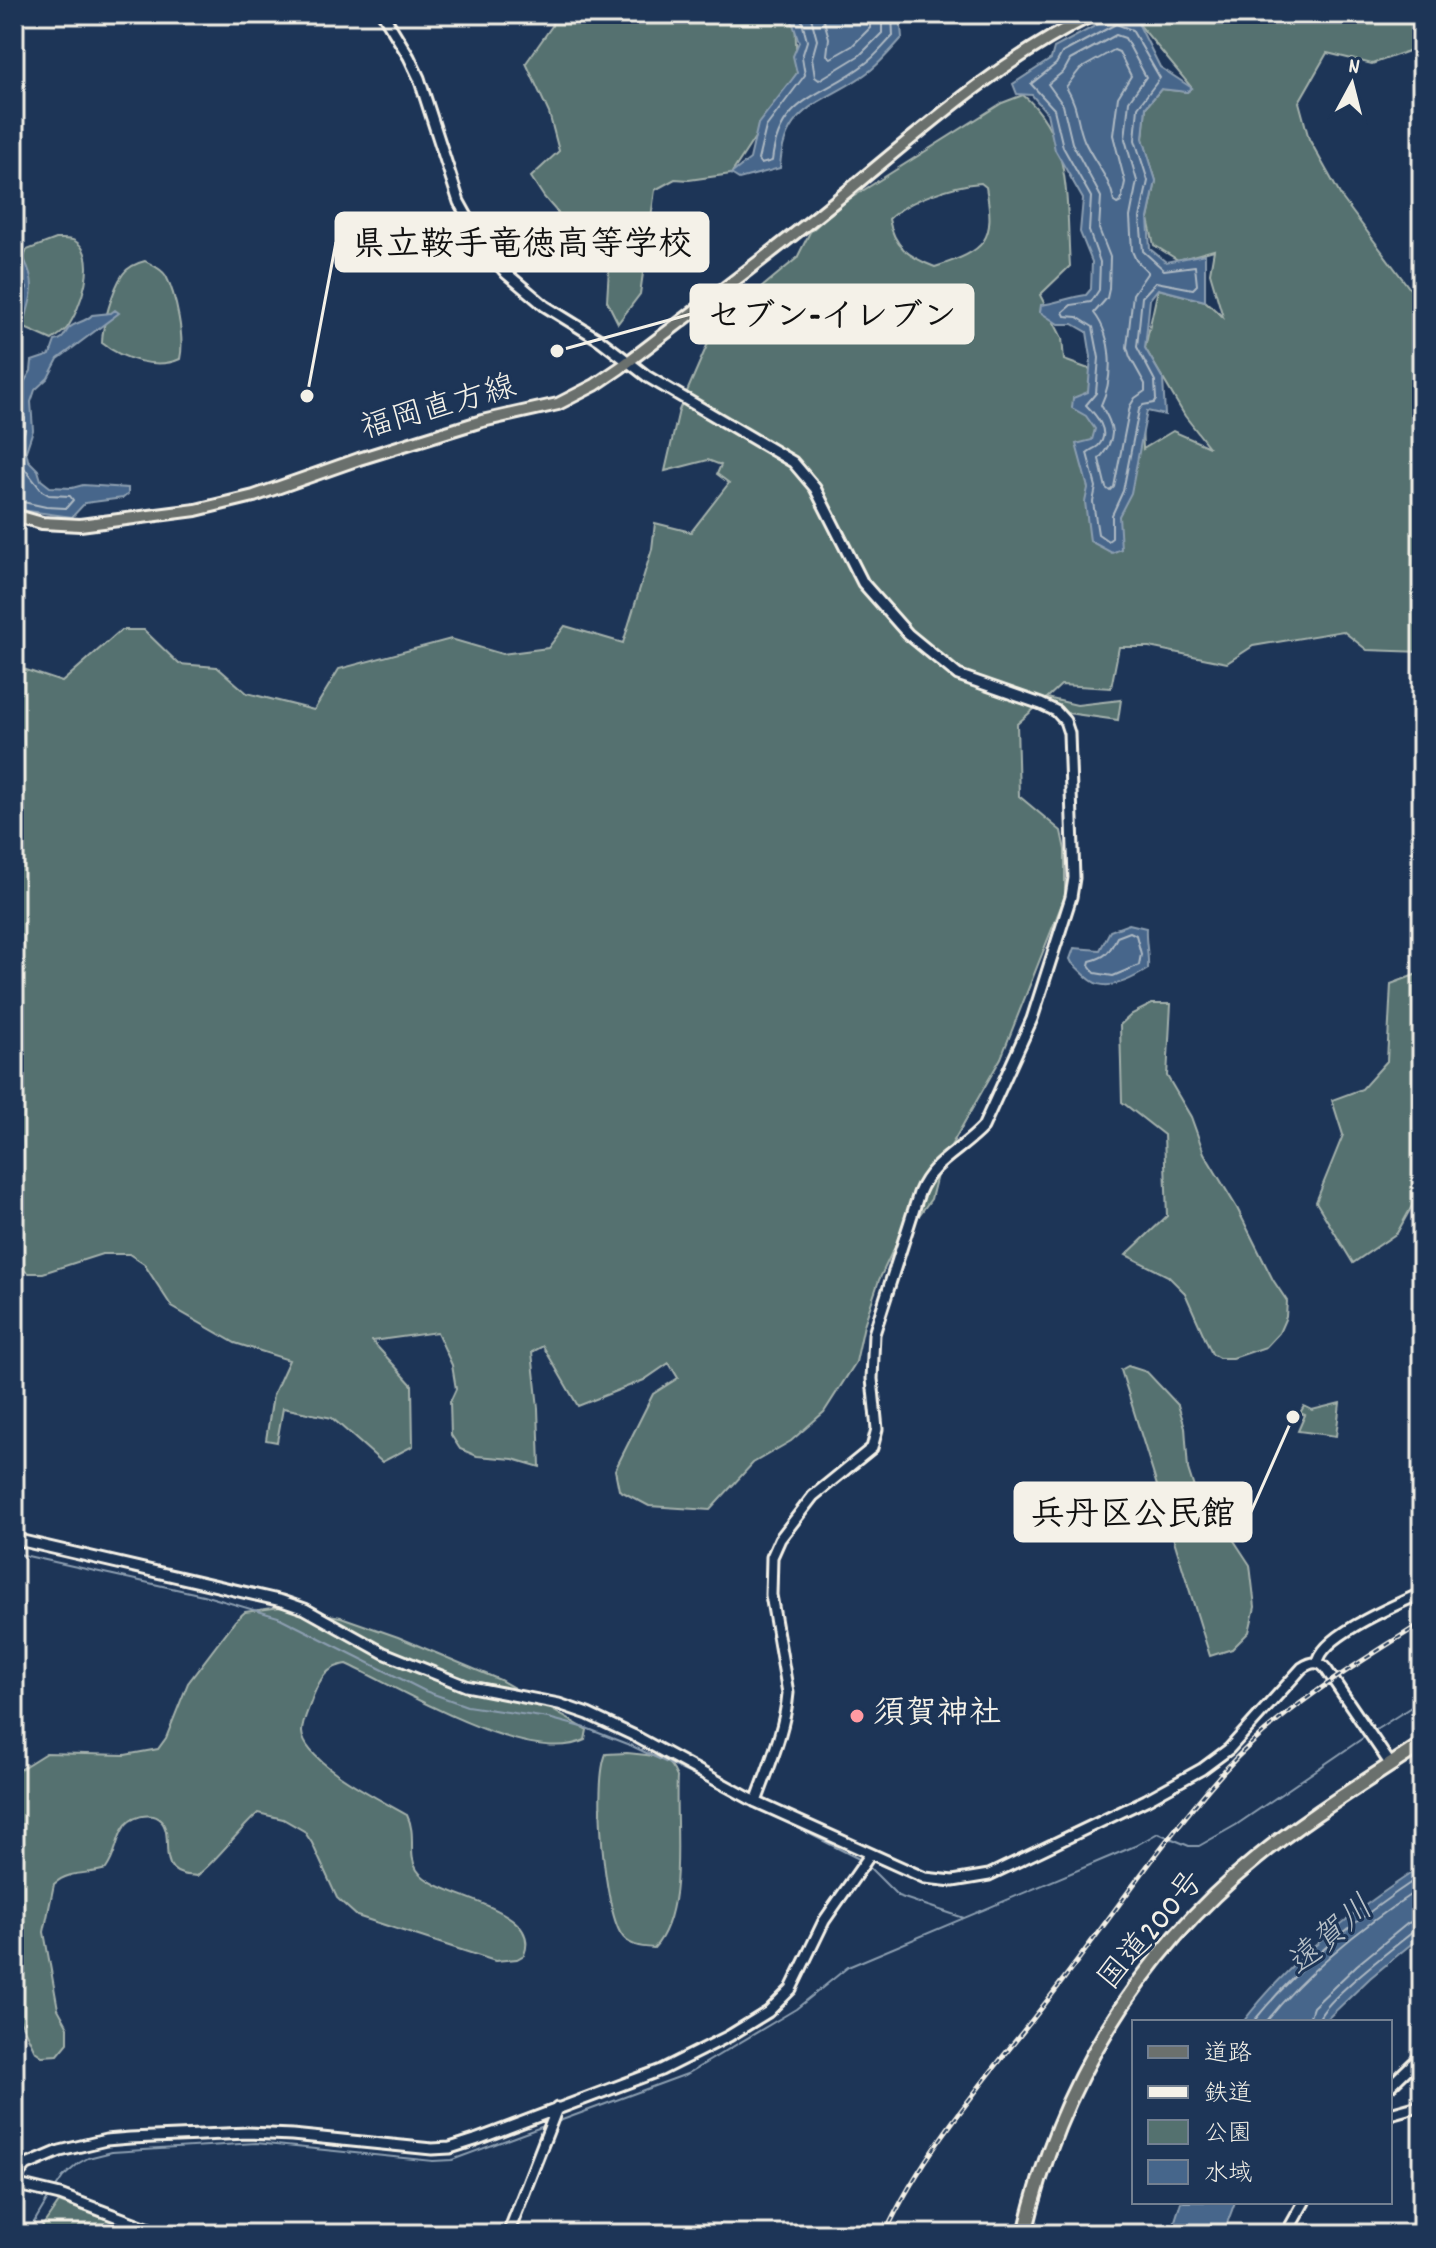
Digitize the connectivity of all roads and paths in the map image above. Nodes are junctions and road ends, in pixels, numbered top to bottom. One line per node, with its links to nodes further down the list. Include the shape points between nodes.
1 (383, 14): 3 (street, via 414,68 453,189 484,247 525,291)
2 (1094, 14): 3 (main road, 福岡直方線, via 1016,57)
3 (627, 362): 4 (main road, 福岡直方線, via 558,404 482,421 254,496 196,510 80,525); 10 (street, via 793,462 815,488 863,583 908,634 958,675 1056,711 1069,733 1074,878 1032,1019 983,1127 936,1165 919,1193 874,1334 877,1429 872,1448 813,1496 772,1557 771,1595 787,1709)
4 (14, 515)
5 (14, 1539): 10 (street, via 305,1609 384,1653 466,1686 588,1714)
6 (1422, 1593): 7 (street, via 1340,1636 1318,1655)
7 (1318, 1663): 9 (street); 11 (street, via 1302,1668 1229,1749 1202,1769 1003,1869 940,1881)
8 (1422, 1744): 9 (highway, 国道200号)
9 (1391, 1765): 21 (highway, 国道200号, via 1254,1860 1203,1906 1138,1982 1069,2100)
10 (756, 1802): 11 (street)
11 (870, 1855): 15 (street, via 824,1921 791,1989 768,2012 667,2067)
12 (1422, 2055): 13 (street)
13 (1392, 2084)
14 (1422, 2105): 16 (street)
15 (557, 2108): 17 (street, via 450,2148 248,2133 106,2140 40,2158); 20 (street)
16 (1392, 2113)
17 (14, 2181): 19 (street)
18 (1303, 2204): 22 (street)
19 (163, 2234)
20 (508, 2234)
21 (1025, 2234)
22 (1286, 2234)

